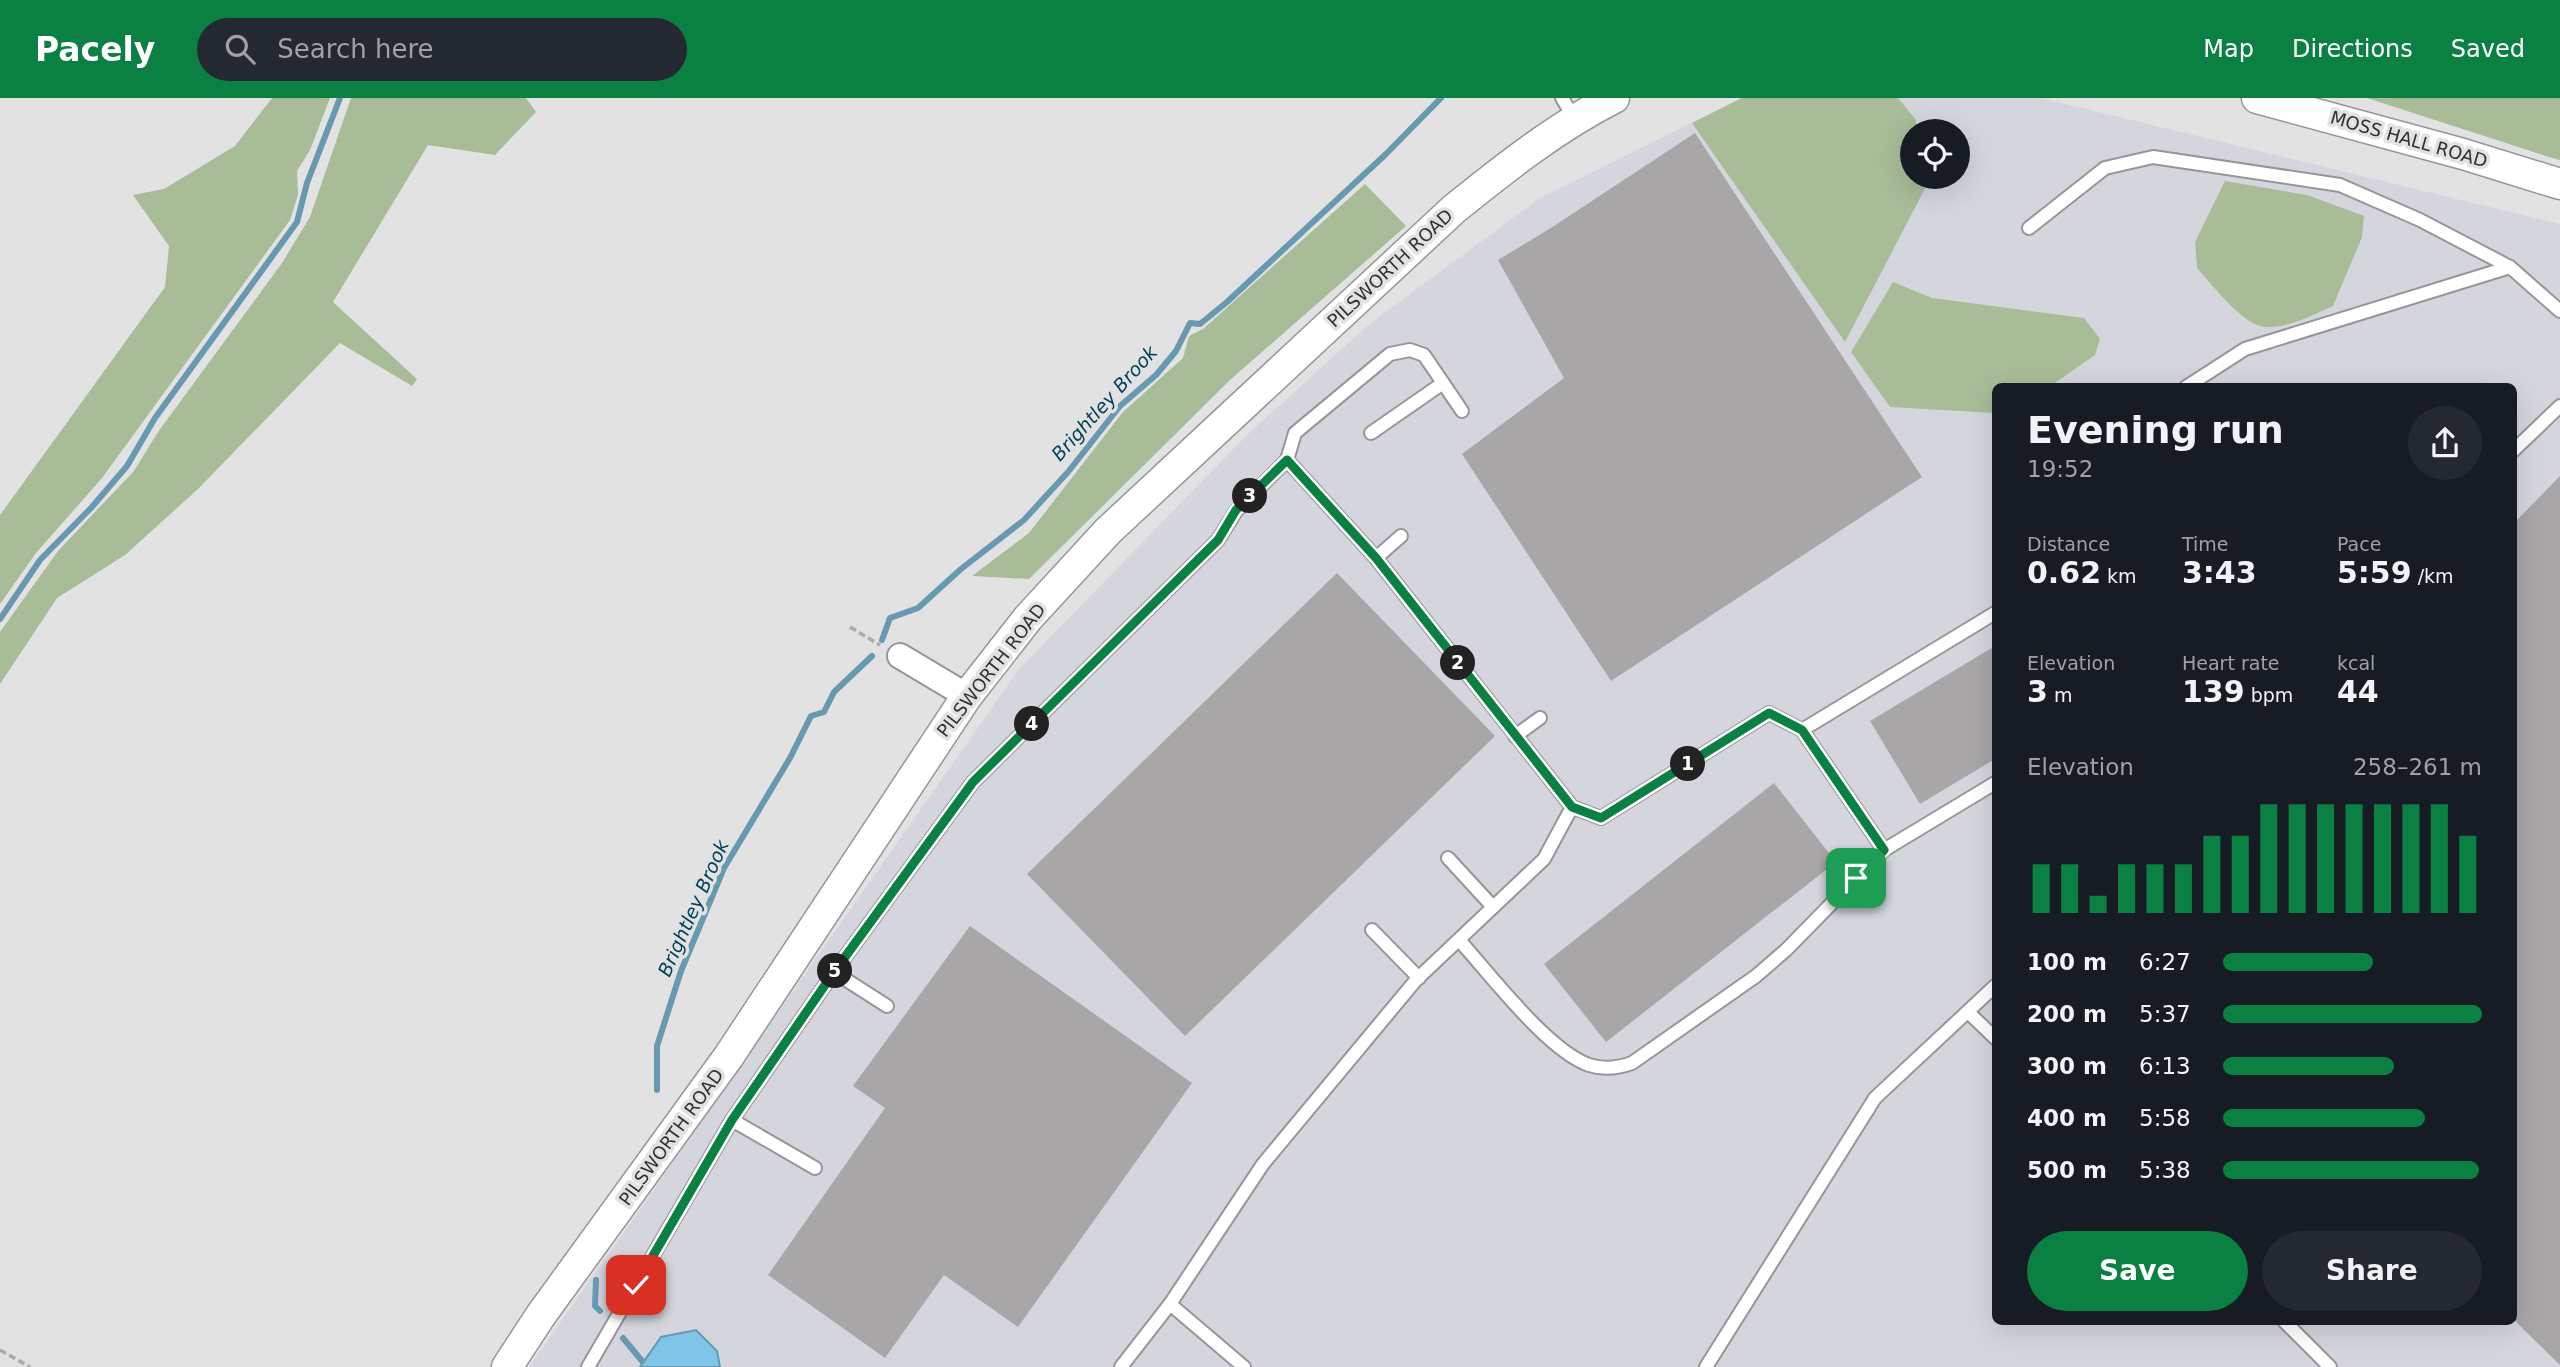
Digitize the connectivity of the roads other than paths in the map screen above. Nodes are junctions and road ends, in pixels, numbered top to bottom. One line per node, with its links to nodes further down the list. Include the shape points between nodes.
1 (1614, 98): 3 (street, PILSWORTH ROAD)
2 (2257, 98): 4 (street, MOSS HALL ROAD)
3 (1568, 108): 19 (street, PILSWORTH ROAD, via 1108,531 1028,618)
4 (2560, 184)
5 (2029, 228): 6 (lane, via 2105,168 2153,157 2340,185)
6 (2510, 267): 7 (lane); 9 (lane, via 2245,349)
7 (2560, 311)
8 (1443, 383): 11 (lane); 12 (lane); 14 (lane, via 1424,355 1410,350 1391,354 1295,433)
9 (2192, 383)
10 (2560, 406): 13 (lane)
11 (1462, 411)
12 (1371, 433)
13 (2517, 447)
14 (1287, 460): 16 (lane); 30 (lane, via 1236,510 1218,540 973,782)
15 (1401, 536): 16 (lane)
16 (1376, 558): 22 (lane)
17 (1992, 615): 21 (lane)
18 (900, 656): 19 (street)
19 (967, 696): 40 (street, PILSWORTH ROAD, via 729,1056)
20 (1540, 718): 22 (lane)
21 (1802, 730): 24 (lane, via 1769,713 1601,818); 25 (lane)
22 (1515, 736): 24 (lane)
23 (1992, 785): 25 (lane)
24 (1572, 807): 27 (lane, via 1544,859)
25 (1884, 850): 29 (lane, via 1756,976 1621,1067 1590,1065 1554,1043)
26 (1448, 858): 27 (lane)
27 (1493, 907): 29 (lane)
28 (1372, 930): 31 (lane)
29 (1459, 940): 31 (lane)
30 (834, 972): 33 (lane); 36 (lane)
31 (1419, 978): 38 (lane, via 1263,1164)
32 (1992, 989): 34 (lane)
33 (887, 1006)
34 (1968, 1012): 35 (lane); 44 (lane, via 1875,1098)
35 (1992, 1035)
36 (732, 1120): 37 (lane); 41 (lane)
37 (815, 1168)
38 (1170, 1304): 42 (lane); 43 (lane)
39 (2288, 1325): 45 (lane)
40 (507, 1367)
41 (588, 1367)
42 (1121, 1367)
43 (1244, 1367)
44 (1706, 1367)
45 (2330, 1367)

